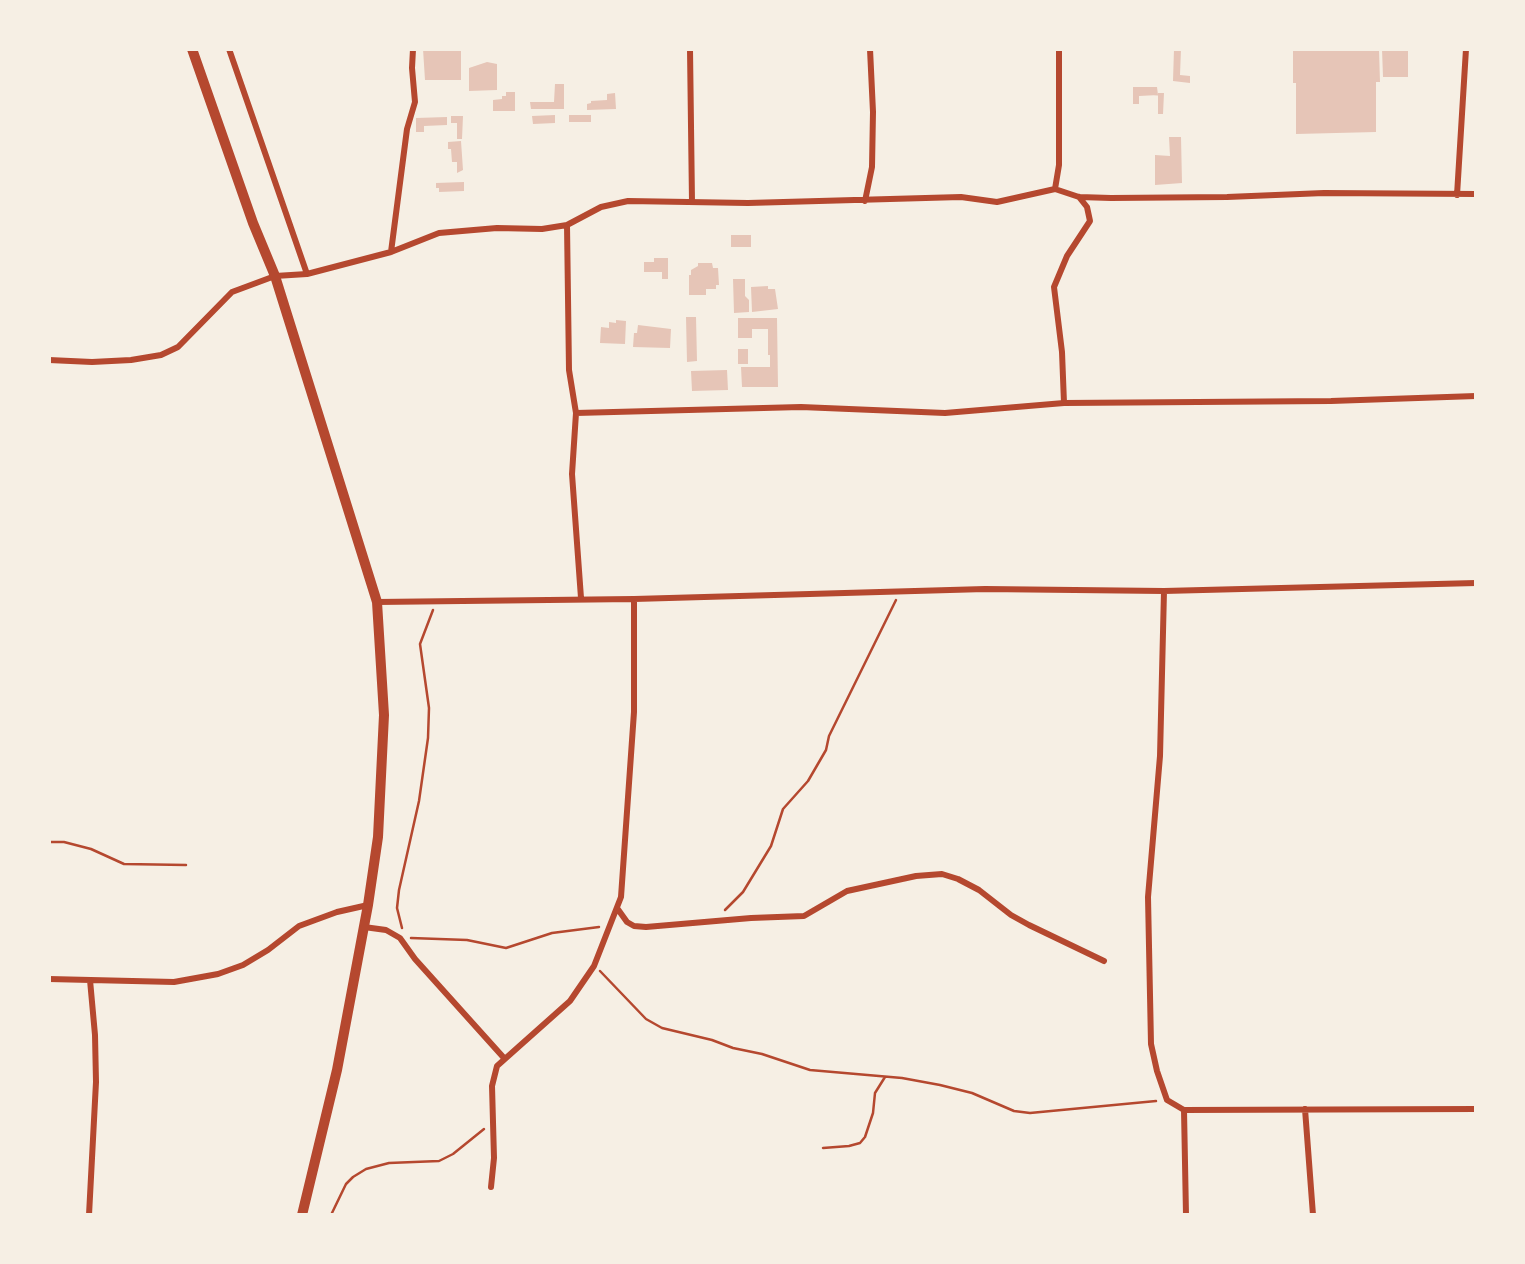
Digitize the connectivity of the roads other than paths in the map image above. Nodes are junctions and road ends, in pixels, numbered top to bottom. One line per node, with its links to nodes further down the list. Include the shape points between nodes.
1 (192, 49): 17 (highway)
2 (229, 49): 16 (street)
3 (413, 49): 15 (street, via 415,102 407,129)
4 (690, 49): 13 (street)
5 (870, 49): 12 (street, via 872,167)
6 (1059, 49): 8 (street)
7 (1466, 49): 10 (street)
8 (1055, 189): 11 (street); 12 (street, via 997,202 961,197)
9 (1476, 194): 10 (street)
10 (1457, 195): 11 (street)
11 (1079, 197): 20 (street, via 1090,221 1054,287)
12 (865, 201): 13 (street)
13 (692, 202): 14 (street, via 628,201 601,206)
14 (567, 225): 15 (street, via 439,233); 21 (street, via 569,370)
15 (391, 252): 16 (street)
16 (307, 274): 17 (street)
17 (275, 276): 18 (street, via 232,292 178,347 161,355 71,363); 26 (highway)
18 (49, 360)
19 (1476, 396): 20 (street)
20 (1064, 403): 21 (street, via 945,413 801,407)
21 (576, 413): 24 (street, via 572,474)
22 (1476, 583): 23 (street)
23 (1164, 591): 25 (street, via 985,589); 36 (street, via 1160,756 1148,897 1151,1044 1167,1101)
24 (581, 598): 25 (street); 26 (street)
25 (634, 599): 28 (street, via 634,712)
26 (377, 602): 27 (highway, via 384,715 378,837)
27 (368, 905): 29 (highway); 32 (street, via 299,926 251,960 218,974 174,982)
28 (617, 908): 30 (street, via 627,922 646,927 804,916 847,891 942,874 979,890 1028,925); 33 (street, via 594,966 570,1001)
29 (364, 927): 33 (street, via 386,930 400,938); 39 (highway, via 337,1070)
30 (1104, 961)
31 (49, 979): 32 (street)
32 (90, 980): 38 (street, via 96,1082)
33 (504, 1058): 37 (street, via 492,1086)
34 (1305, 1109): 35 (street); 36 (street); 41 (street)
35 (1476, 1109)
36 (1184, 1110): 40 (street)
37 (491, 1187)
38 (89, 1215)
39 (302, 1215)
40 (1186, 1215)
41 (1313, 1215)

